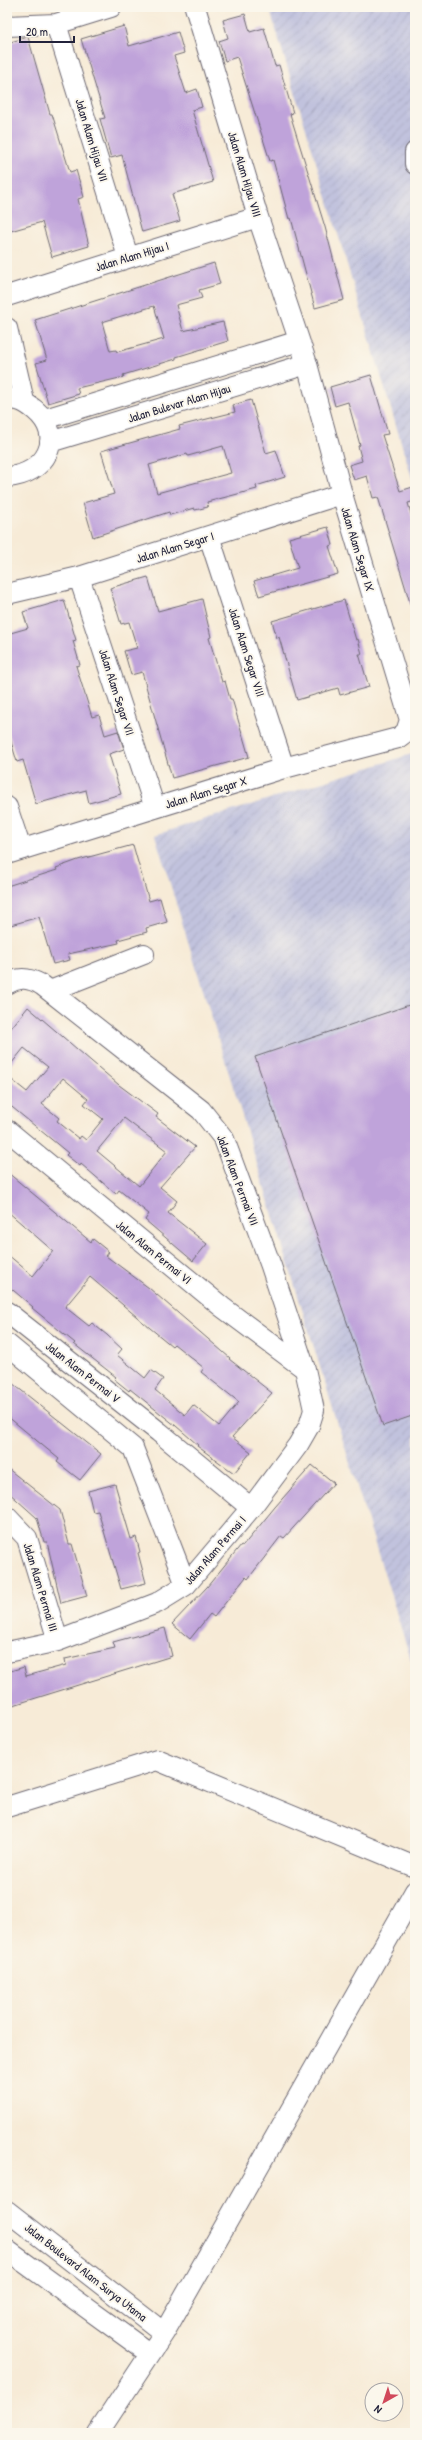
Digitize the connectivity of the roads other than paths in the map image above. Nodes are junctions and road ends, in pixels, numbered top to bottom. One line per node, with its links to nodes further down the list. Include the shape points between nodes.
1 (111, 7): 3 (street)
2 (195, 7): 7 (street, Jalan Alam Hijau VIII)
3 (56, 24): 4 (street); 8 (street, Jalan Alam Hijau VII)
4 (7, 26)
5 (415, 152): 6 (street)
6 (415, 164)
7 (258, 217): 8 (street, Jalan Alam Hijau I); 11 (street, Jalan Alam Hijau VIII)
8 (128, 257): 9 (street, Jalan Alam Hijau I)
9 (7, 296)
10 (7, 328): 13 (street)
11 (299, 341): 12 (street, Jalan Alam Hijau VIII); 14 (street, Jalan Bulevar Alam Hijau)
12 (307, 364): 15 (street, Jalan Bulevar Alam Hijau); 17 (street, Jalan Alam Segar IX)
13 (15, 400): 14 (street)
14 (45, 419): 15 (street, via 50,430)
15 (50, 442): 16 (street, via 46,457 35,469 21,476)
16 (7, 477)
17 (342, 494): 18 (street, Jalan Alam Segar I); 21 (street, Jalan Alam Segar IX, via 410,720)
18 (209, 536): 19 (street, Jalan Alam Segar I); 22 (street, Jalan Alam Segar VIII)
19 (79, 577): 20 (street, Jalan Alam Segar I); 24 (street, Jalan Alam Segar VII)
20 (7, 594)
21 (406, 732): 22 (street, Jalan Alam Segar X, via 398,738)
22 (284, 768): 24 (street, Jalan Alam Segar X)
23 (7, 807): 25 (street)
24 (155, 808): 25 (street, Jalan Alam Segar X)
25 (14, 851)
26 (144, 954): 28 (street)
27 (15, 981): 28 (street, Jalan Alam Permai VII, via 32,979)
28 (50, 991): 32 (street, Jalan Alam Permai VII, via 201,1110 224,1139)
29 (7, 1130): 32 (street, Jalan Alam Permai VI, via 222,1307)
30 (7, 1312): 33 (street, Jalan Alam Permai V)
31 (7, 1344): 34 (street)
32 (305, 1369): 35 (street, Jalan Alam Permai I, via 314,1410 309,1426)
33 (159, 1432): 34 (street); 35 (street, Jalan Alam Permai V)
34 (133, 1448): 37 (street)
35 (251, 1508): 37 (street, Jalan Alam Permai I)
36 (7, 1517): 38 (street, Jalan Alam Permai III, via 27,1538)
37 (186, 1585): 38 (street, Jalan Alam Permai I, via 157,1602)
38 (58, 1641): 39 (street, Jalan Alam Permai I)
39 (7, 1652)
40 (7, 1806): 41 (street, via 157,1760)
41 (415, 1867)
42 (415, 1891): 46 (street)
43 (7, 2211): 44 (street, Jalan Boulevard Alam Surya Utama)
44 (36, 2233): 45 (street); 46 (street, Jalan Boulevard Alam Surya Utama)
45 (10, 2258): 47 (street)
46 (164, 2333): 47 (street)
47 (150, 2354): 48 (street)
48 (98, 2433)

